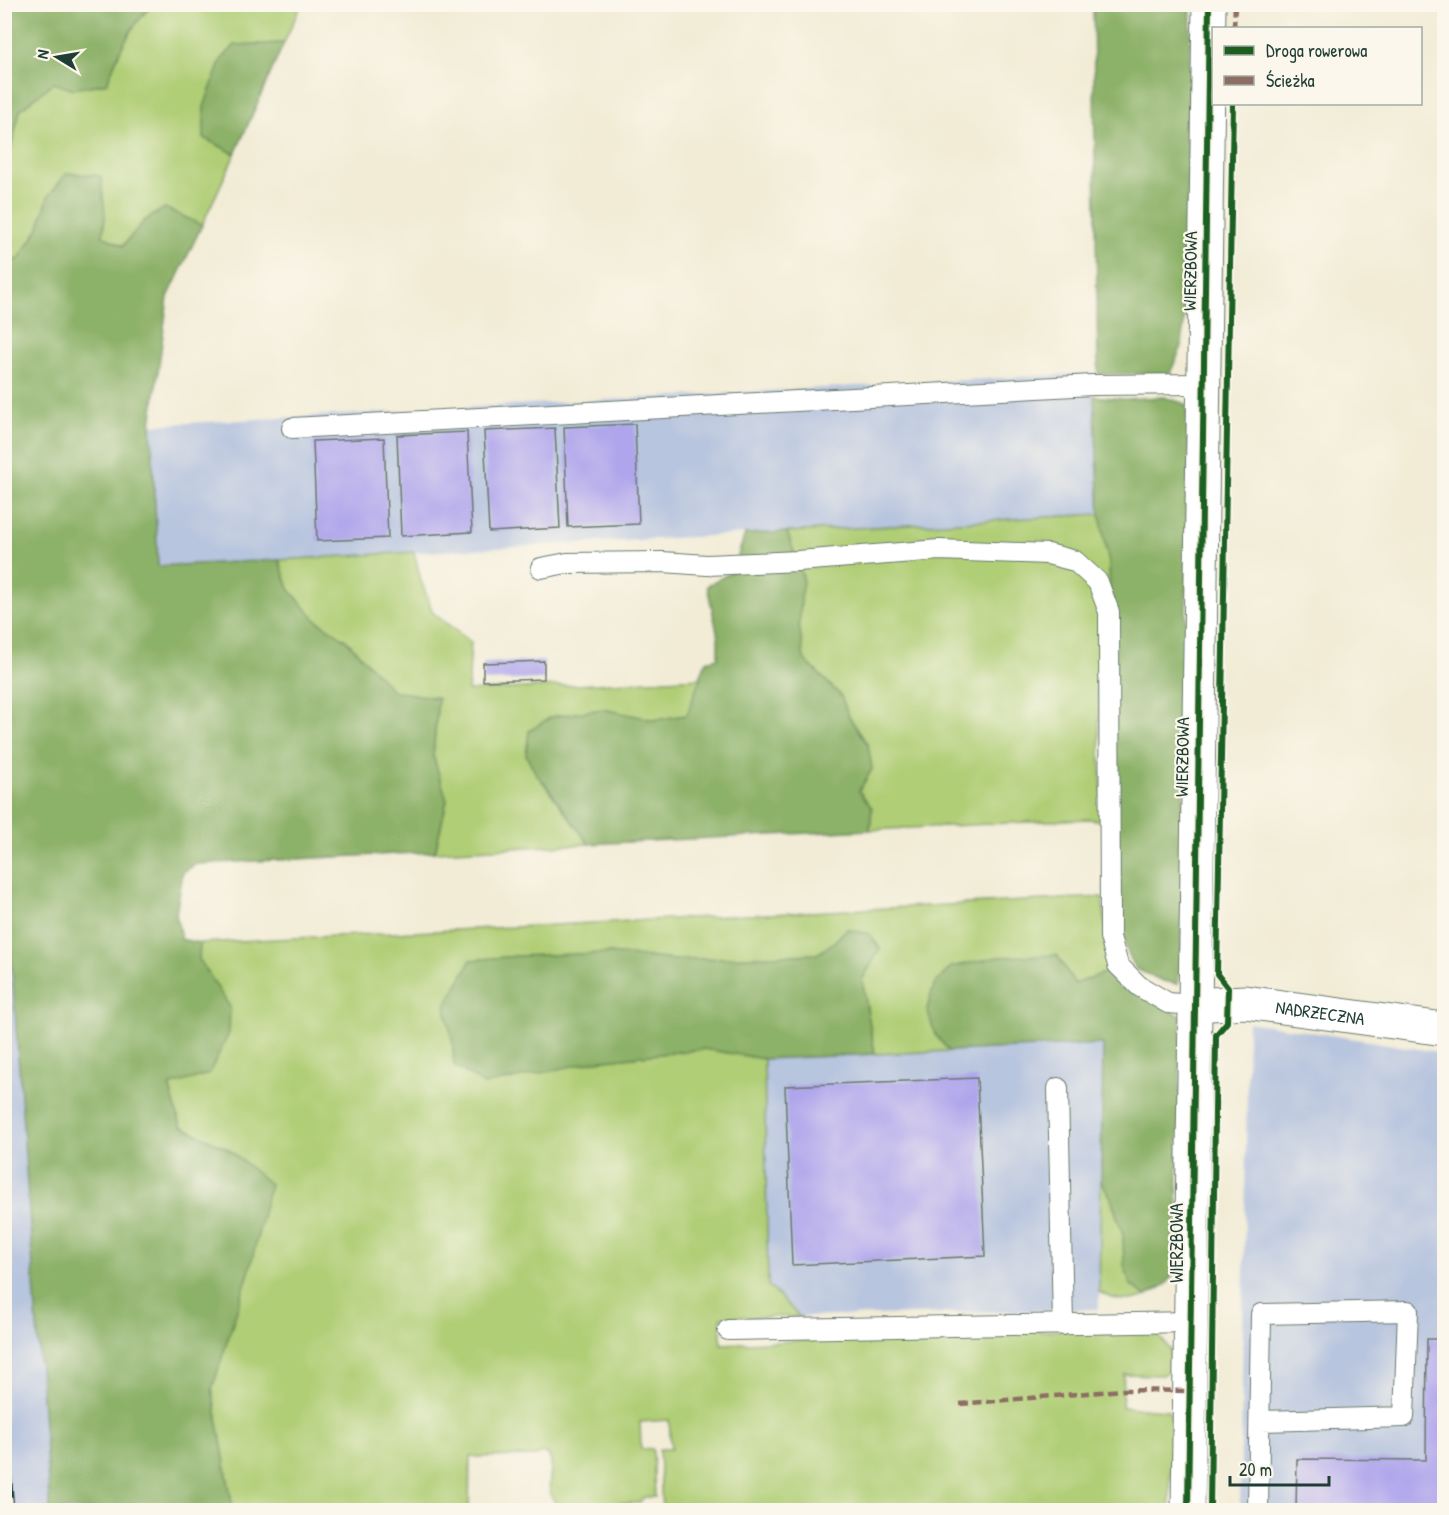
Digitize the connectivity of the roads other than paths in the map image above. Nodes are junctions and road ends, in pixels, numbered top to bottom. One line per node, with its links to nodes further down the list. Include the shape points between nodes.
1 (1209, 4): 2 (street, WIERZBOWA)
2 (1203, 384): 3 (lane, via 1093,385); 5 (street, WIERZBOWA)
3 (292, 428)
4 (541, 568): 5 (lane, via 567,563 718,565 939,550 1048,554 1075,561 1098,582 1109,612 1110,937 1118,965 1139,986 1168,1003)
5 (1193, 1005): 6 (street, NADRZECZNA, via 1245,1002); 8 (street, WIERZBOWA)
6 (1444, 1029)
7 (1058, 1088): 9 (lane)
8 (1191, 1322): 9 (lane); 12 (street, WIERZBOWA)
9 (1063, 1325): 10 (lane)
10 (728, 1330)
11 (1260, 1421): 11 (lane, via 1404,1417 1408,1311 1262,1314); 13 (lane)
12 (1188, 1510)
13 (1258, 1510)

